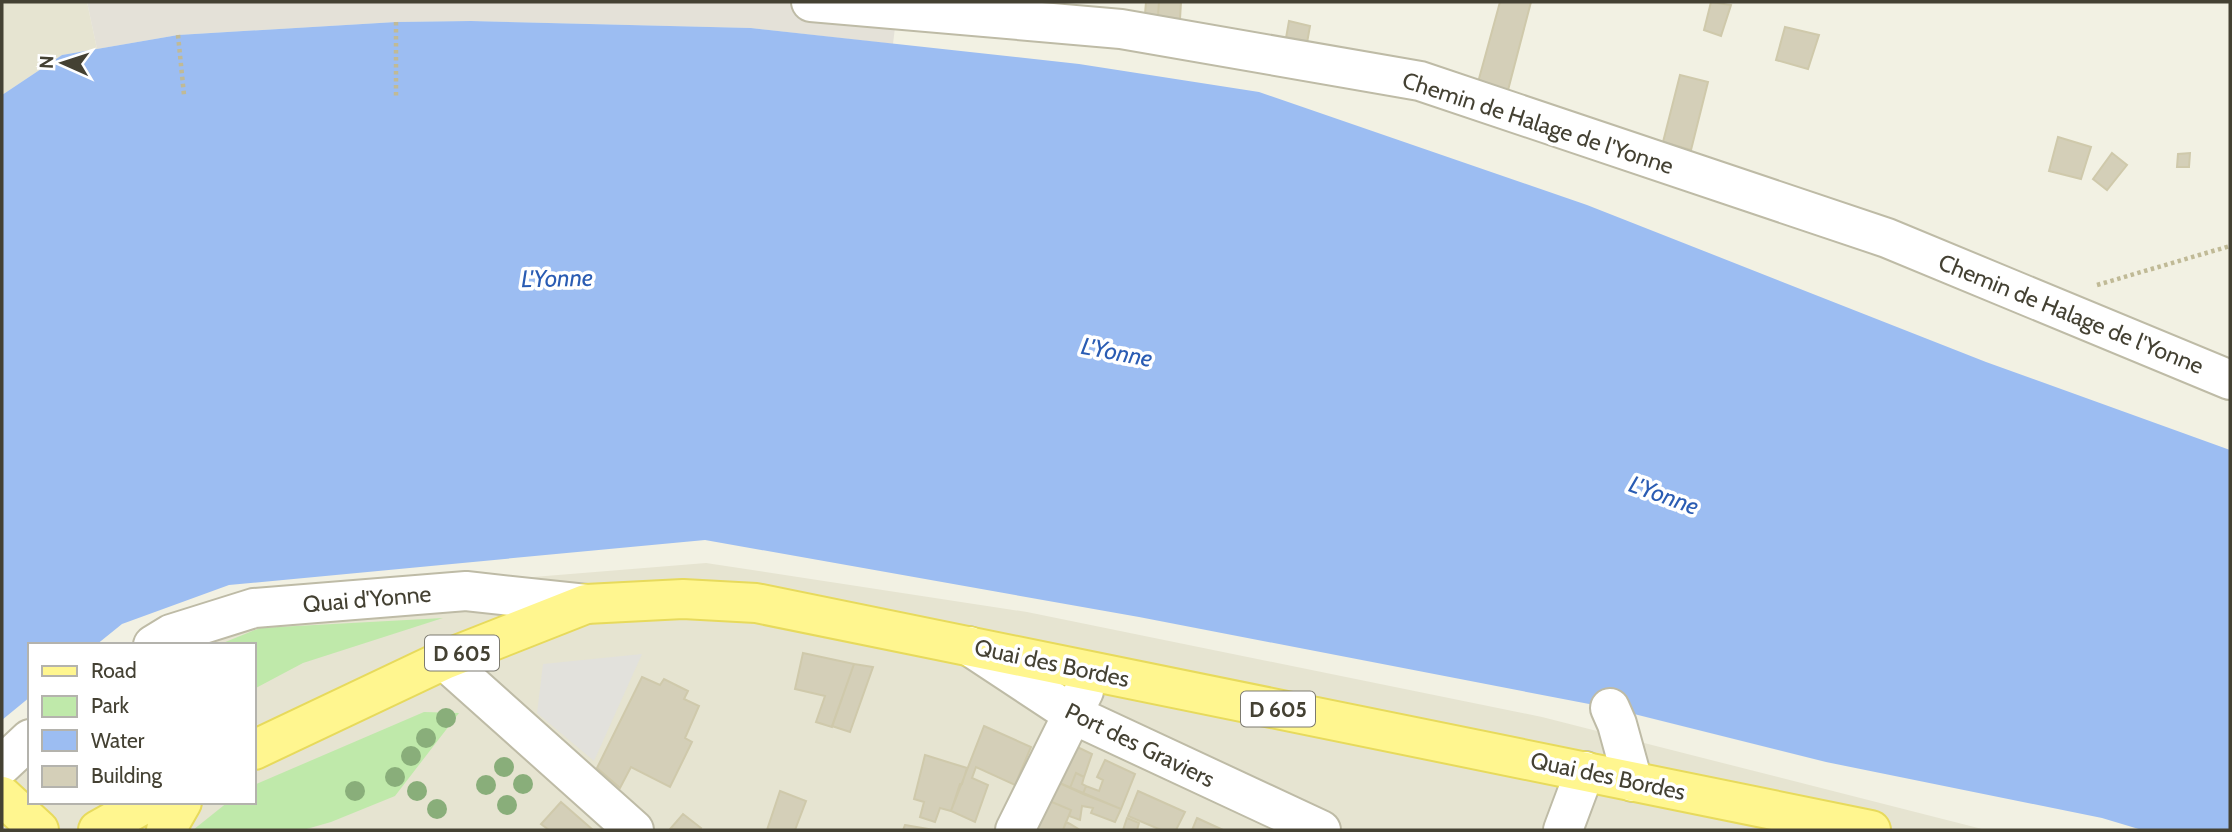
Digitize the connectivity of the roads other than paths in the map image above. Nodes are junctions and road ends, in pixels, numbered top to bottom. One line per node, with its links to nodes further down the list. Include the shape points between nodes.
1 (811, 2): 2 (street, Chemin de Halage de l'Yonne, via 1121,29 1420,81 1887,238)
2 (2230, 380)
3 (586, 604): 4 (street, Quai d'Yonne, via 466,591 254,608 171,634); 5 (main road, Quai des Bordes / D 605, via 683,599 756,603); 6 (main road, Quai des Bordes / D 605)
4 (156, 643)
5 (967, 645): 7 (main road, Quai des Bordes / D 605); 9 (street, Port des Graviers)
6 (444, 660): 11 (main road, Quai des Bordes / D 605); 20 (street)
7 (1094, 671): 9 (street); 12 (main road, Quai des Bordes / D 605)
8 (1610, 708): 13 (street)
9 (1072, 714): 21 (street); 22 (street, Port des Graviers)
10 (28, 743): 14 (street)
11 (256, 749)
12 (1585, 771): 13 (main road, Quai des Bordes / D 605); 23 (street)
13 (1633, 782): 24 (main road, Quai des Bordes / D 605)
14 (3, 787): 17 (main road)
15 (144, 804): 18 (main road)
16 (181, 804): 19 (main road)
17 (39, 830)
18 (98, 830)
19 (166, 830)
20 (634, 830)
21 (1015, 830)
22 (1321, 830)
23 (1563, 830)
24 (1871, 830)

